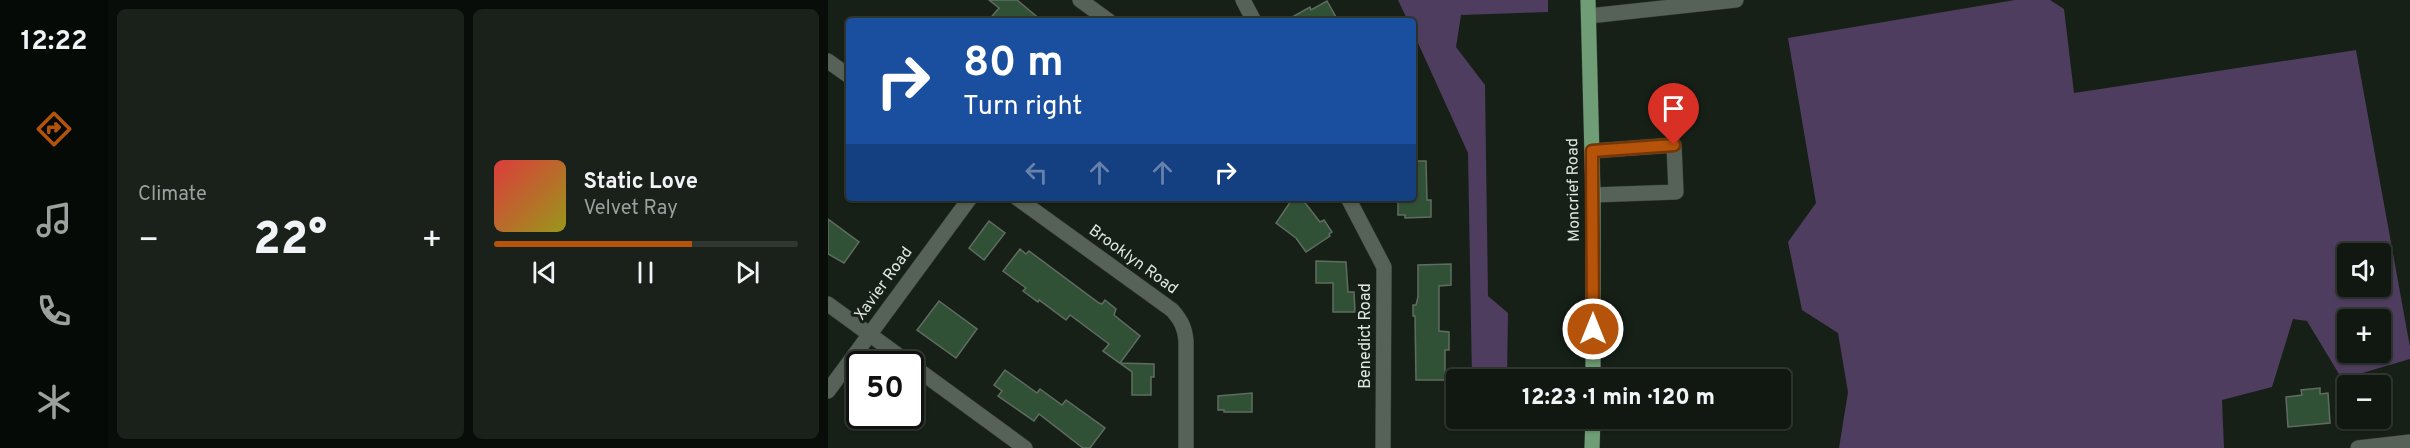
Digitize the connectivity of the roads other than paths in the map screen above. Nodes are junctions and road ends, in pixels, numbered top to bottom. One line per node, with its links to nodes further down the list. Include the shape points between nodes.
1 (1080, 0): 6 (street)
2 (1243, 0): 7 (street)
3 (1588, 0): 5 (main road, Moncrief Road)
4 (1736, 0): 5 (street)
5 (1589, 16): 10 (main road, Moncrief Road)
6 (1101, 18)
7 (1252, 18)
8 (828, 61): 9 (street)
9 (846, 74)
10 (1592, 151): 11 (main road, Moncrief Road); 11 (street, via 1674,145 1676,192)
11 (1593, 195): 17 (main road, Moncrief Road)
12 (968, 201): 16 (street, Xavier Road)
13 (1021, 201): 22 (street, Brooklyn Road, via 1172,310 1180,320 1186,341)
14 (1350, 201): 23 (street, Benedict Road, via 1384,267)
15 (828, 304): 16 (street)
16 (869, 334): 18 (street, Xavier Road); 21 (street)
17 (1593, 369)
18 (828, 391)
19 (1593, 429): 24 (main road)
20 (2410, 442): 25 (street)
21 (1025, 448)
22 (1186, 448)
23 (1383, 448)
24 (1592, 448)
25 (2358, 448)

